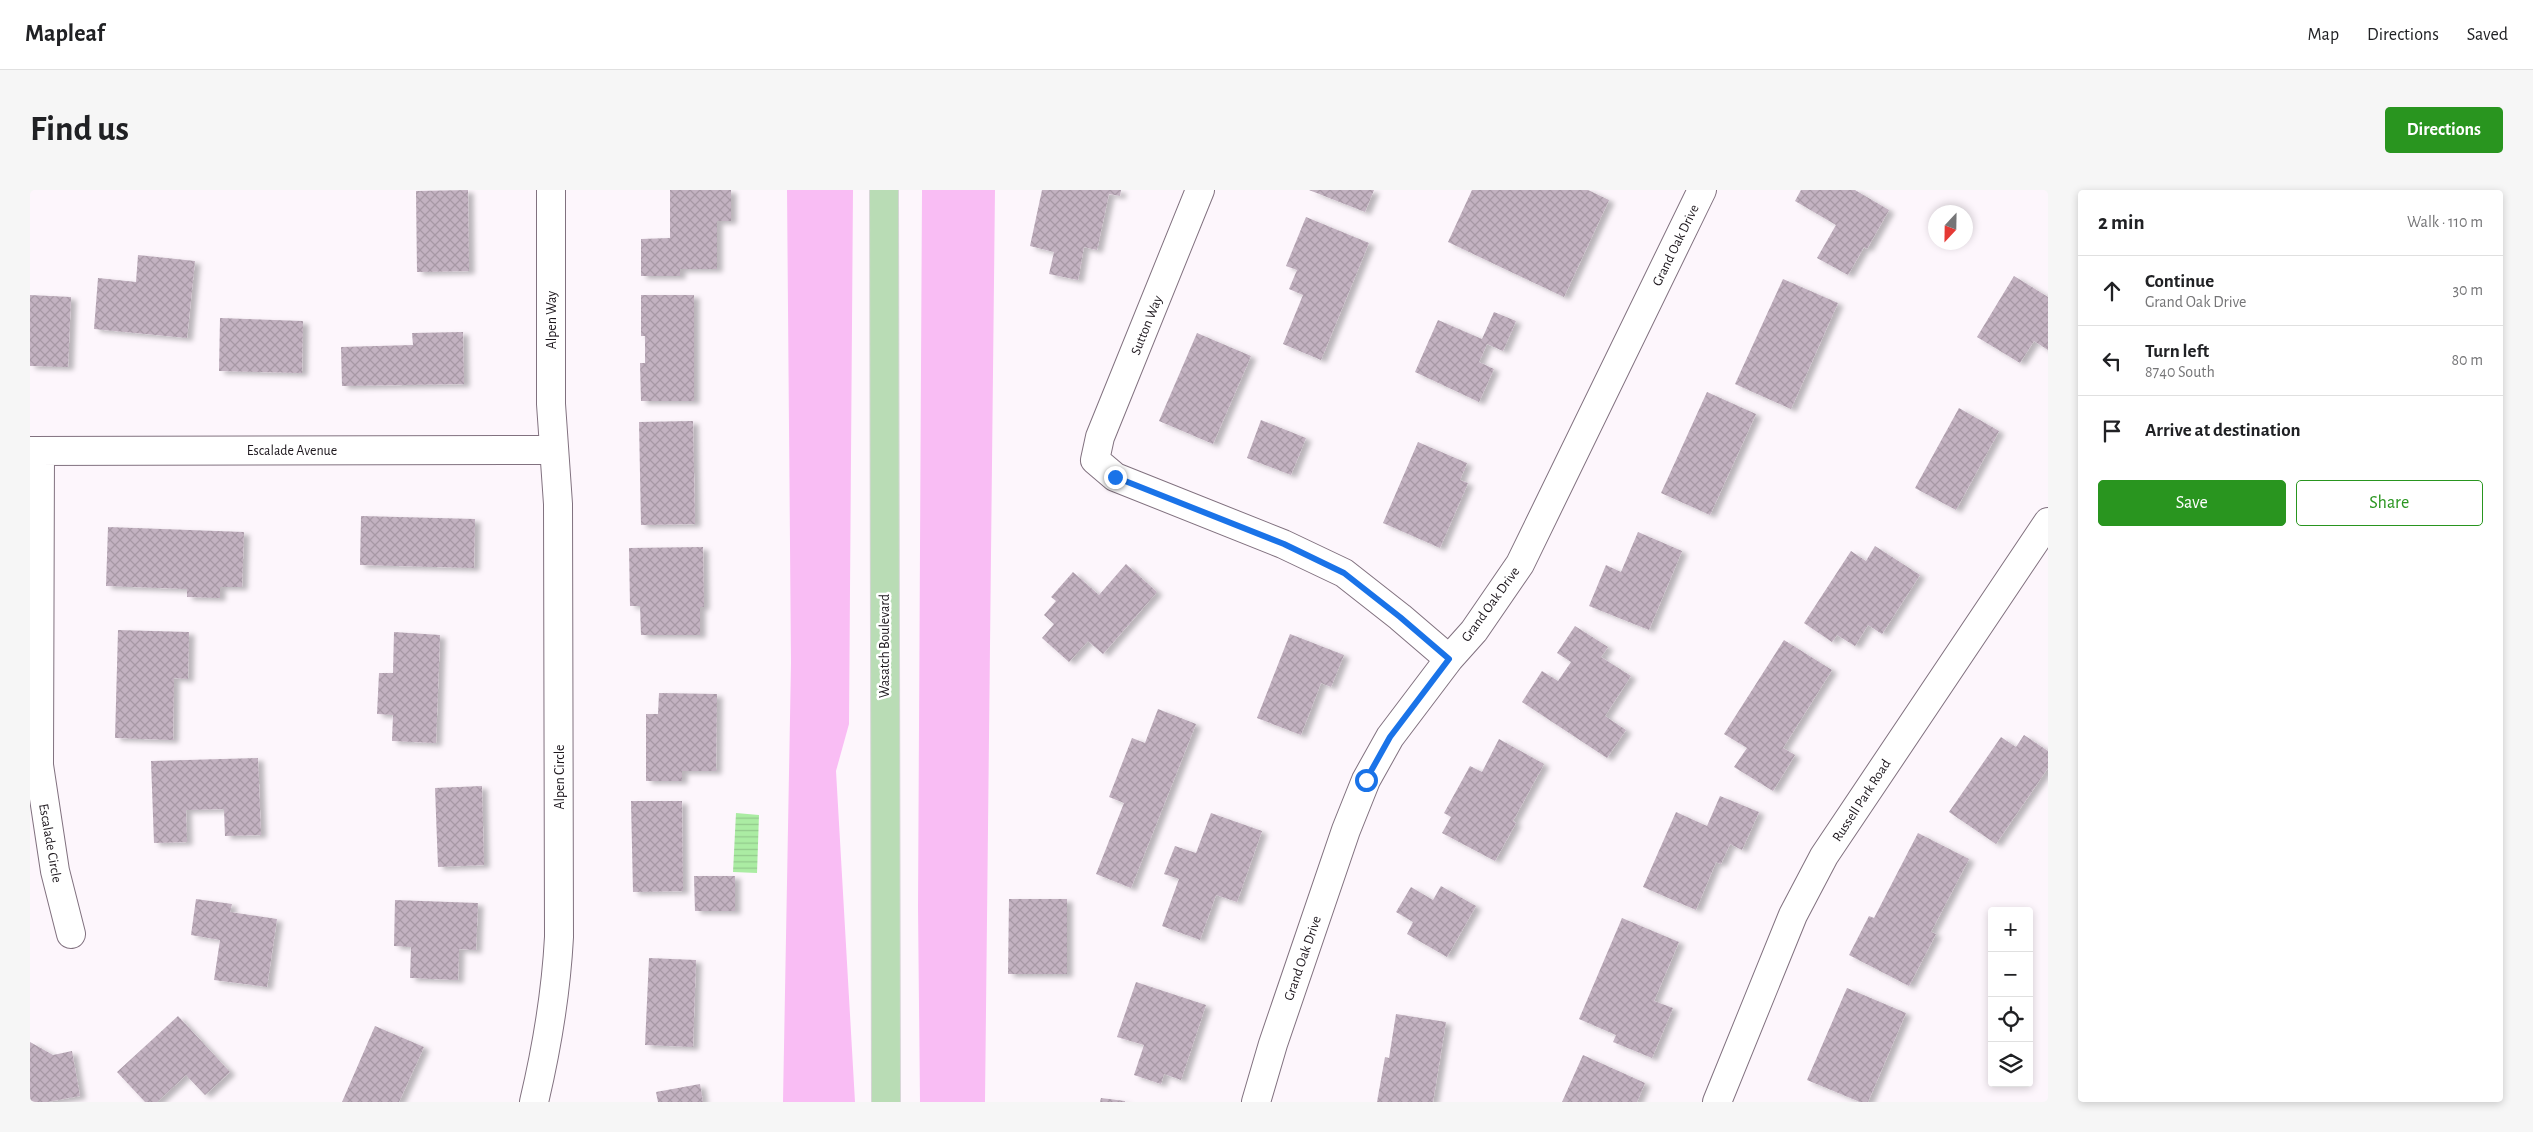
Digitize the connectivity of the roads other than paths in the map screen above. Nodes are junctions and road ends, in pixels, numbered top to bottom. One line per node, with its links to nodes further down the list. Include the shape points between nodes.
1 (551, 190): 6 (street, Alpen Way)
2 (884, 190): 11 (main road, Wasatch Boulevard)
3 (1200, 190): 8 (street, Sutton Way, via 1100,438 1095,460 1115,477 1284,544 1344,573)
4 (1702, 190): 8 (street, Grand Oak Drive, via 1520,564 1497,600)
5 (35, 450): 6 (street, Escalade Avenue); 9 (street, Escalade Circle, via 39,765 54,863)
6 (554, 450): 10 (street, Alpen Circle, via 558,504 559,937 547,1050)
7 (2048, 522): 13 (street, Russell Park Road, via 1824,856 1793,915)
8 (1449, 659): 12 (street, Grand Oak Drive, via 1390,737 1366,780 1346,830)
9 (71, 934)
10 (534, 1102)
11 (886, 1102)
12 (1256, 1102)
13 (1717, 1102)

